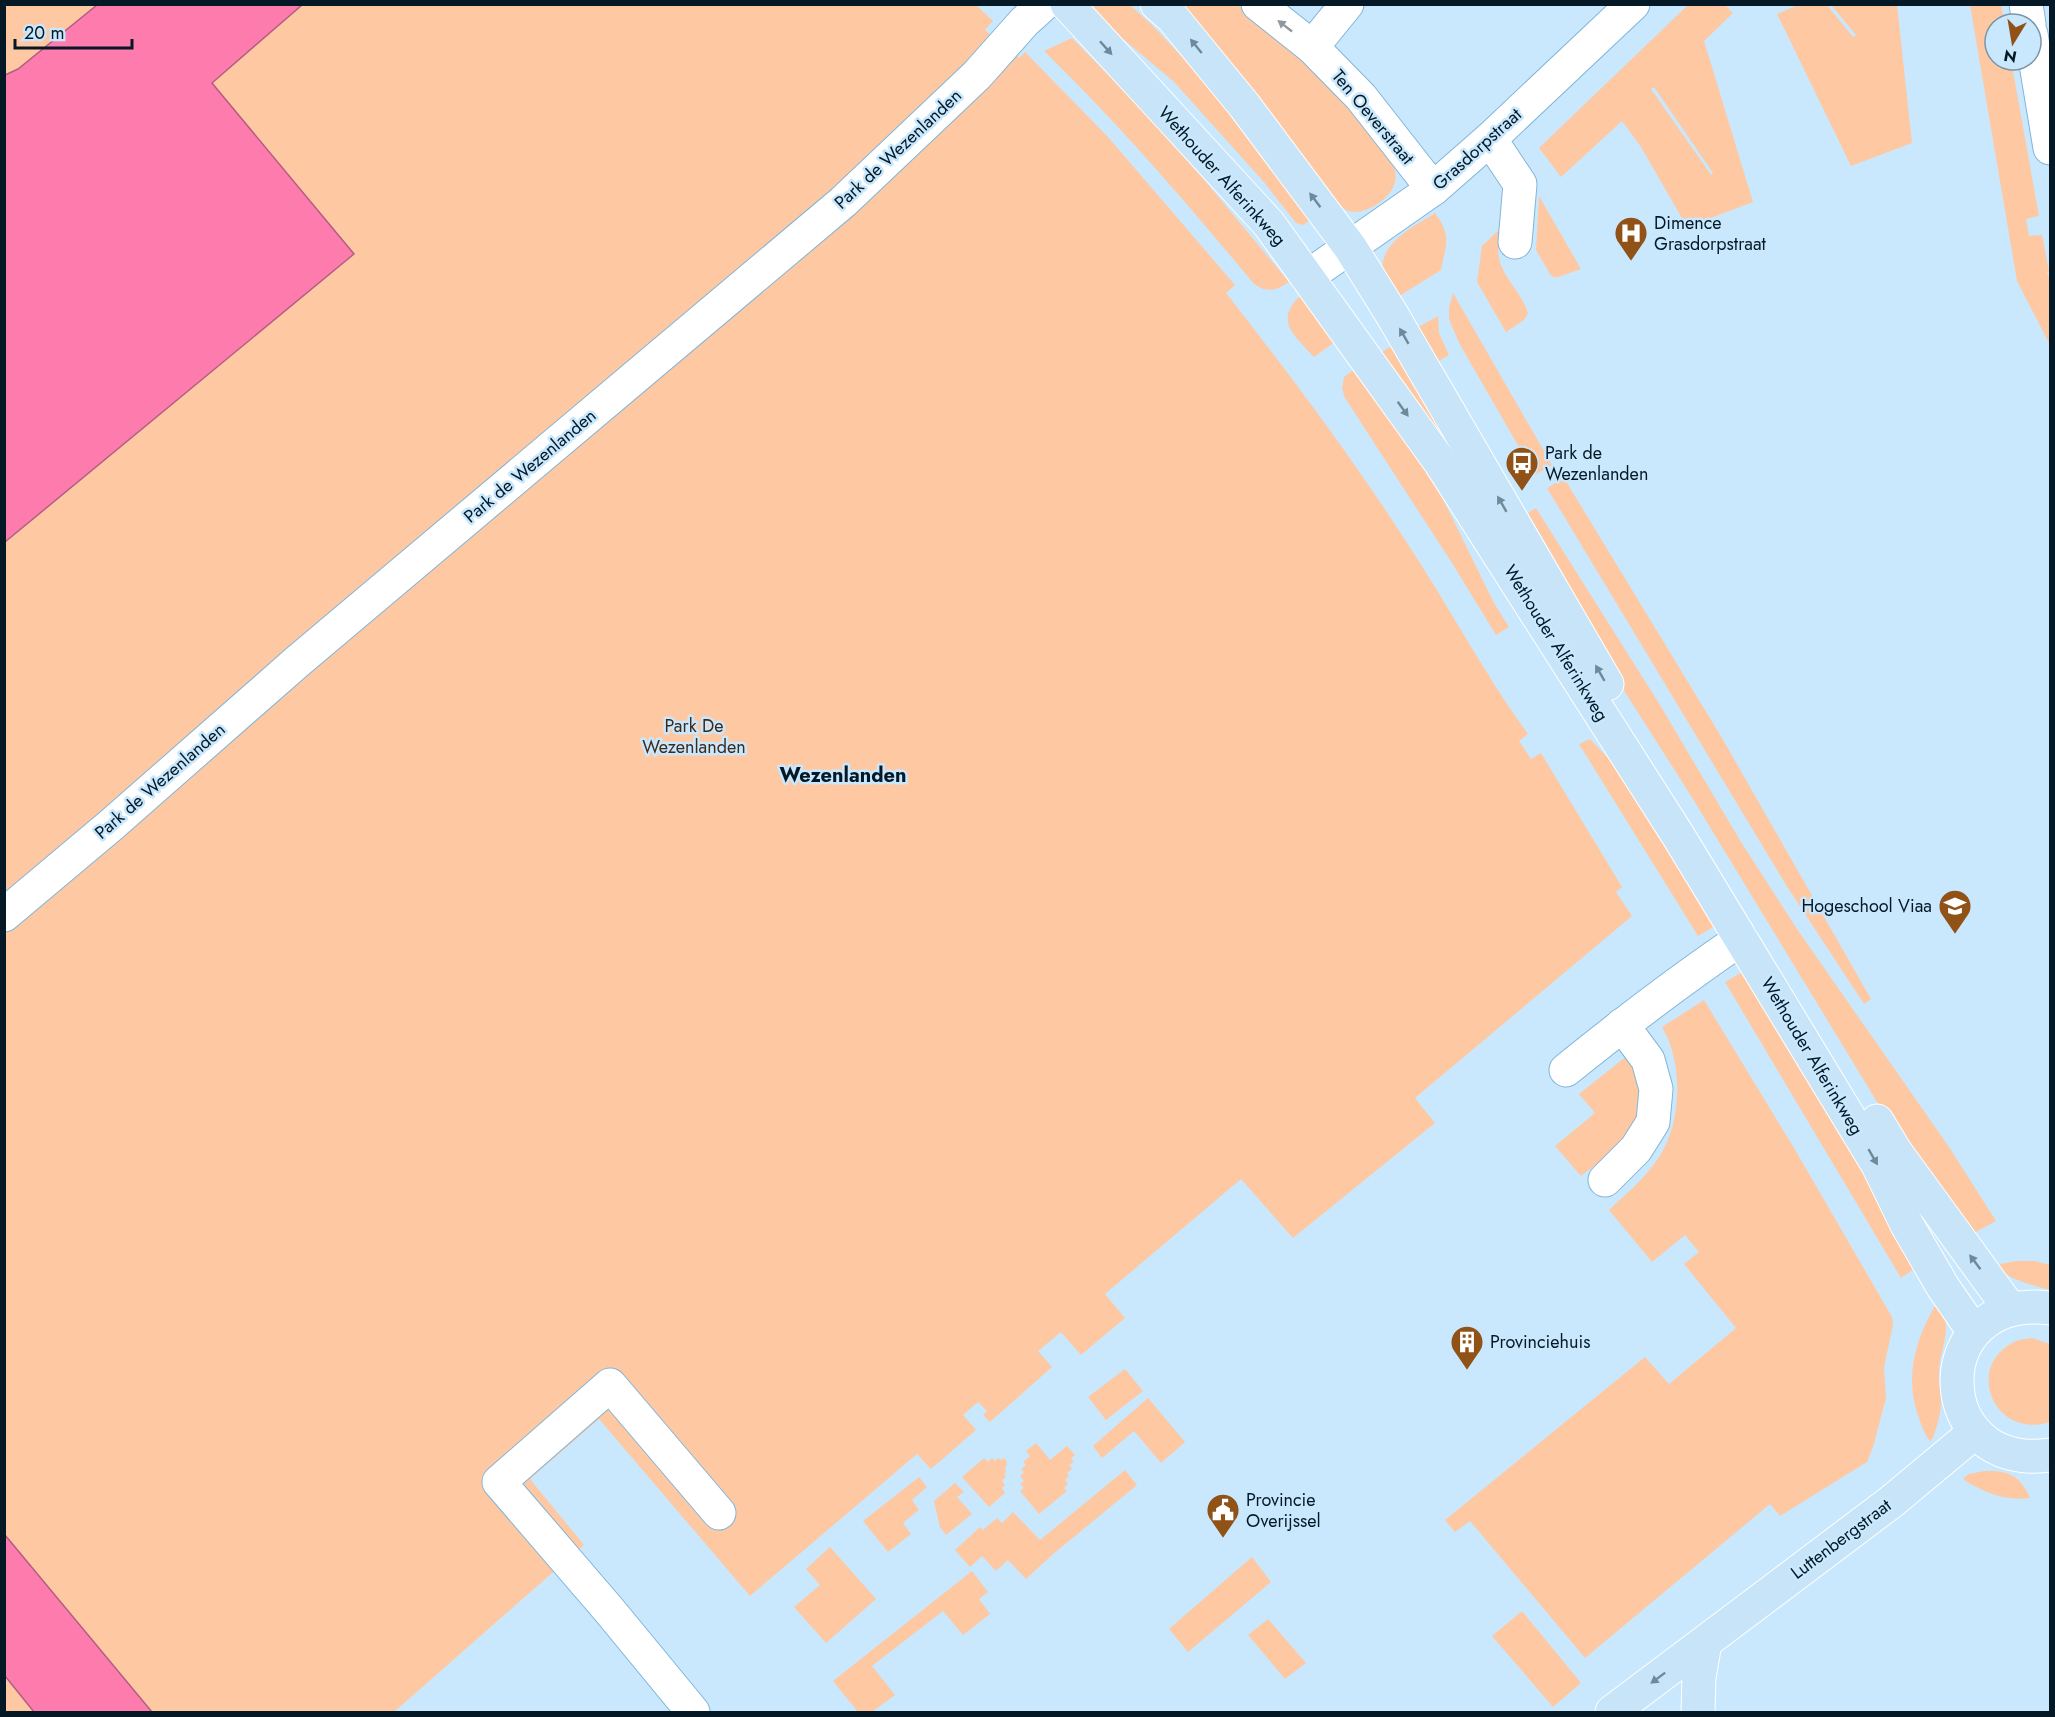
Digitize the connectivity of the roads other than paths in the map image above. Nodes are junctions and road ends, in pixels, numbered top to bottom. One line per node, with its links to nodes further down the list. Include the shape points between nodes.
1 (1044, 4): 15 (street, Park de Wezenlanden, via 977,75 843,202)
2 (1067, 4): 14 (main road, Wethouder Alferinkweg, one-way to 14, via 1269,224)
3 (1157, 4): 13 (main road, Wethouder Alferinkweg, one-way to 3, via 1244,105)
4 (1258, 4): 7 (street, Ten Oeverstraat, one-way to 4)
5 (1347, 4): 7 (street)
6 (1633, 4): 9 (street, Grasdorpstraat)
7 (1312, 47): 11 (street, Ten Oeverstraat, via 1361,97)
8 (2041, 72): 10 (street)
9 (1490, 139): 11 (street, Grasdorpstraat); 12 (street, via 1520,184)
10 (2050, 148)
11 (1433, 189): 13 (street, Grasdorpstraat)
12 (1515, 242)
13 (1350, 247): 14 (street, Grasdorpstraat); 21 (main road, Wethouder Alferinkweg, one-way to 13, via 1895,1151 1634,730)
14 (1307, 277): 16 (main road, Wethouder Alferinkweg, one-way to 16, via 1440,462)
15 (4, 915)
16 (1742, 939): 17 (street); 22 (main road, Wethouder Alferinkweg, one-way to 22, via 1878,1165 1943,1287)
17 (1622, 1025): 18 (street); 19 (street, via 1648,1060 1656,1089 1653,1122 1636,1149)
18 (1566, 1070)
19 (1605, 1180)
20 (2050, 1308): 21 (main road)
21 (2010, 1309): 22 (main road)
22 (1974, 1332): 23 (main road, via 1957,1371 1957,1393 1963,1414)
23 (1975, 1432): 24 (main road, via 1991,1446 2011,1455); 26 (main road, Luttenbergstraat, via 1891,1502)
24 (2050, 1455)
25 (719, 1513): 27 (street, via 610,1385 499,1482)
26 (1705, 1643): 28 (main road, Luttenbergstraat, one-way to 28); 29 (main road)
27 (693, 1713)
28 (1612, 1713)
29 (1698, 1713)

